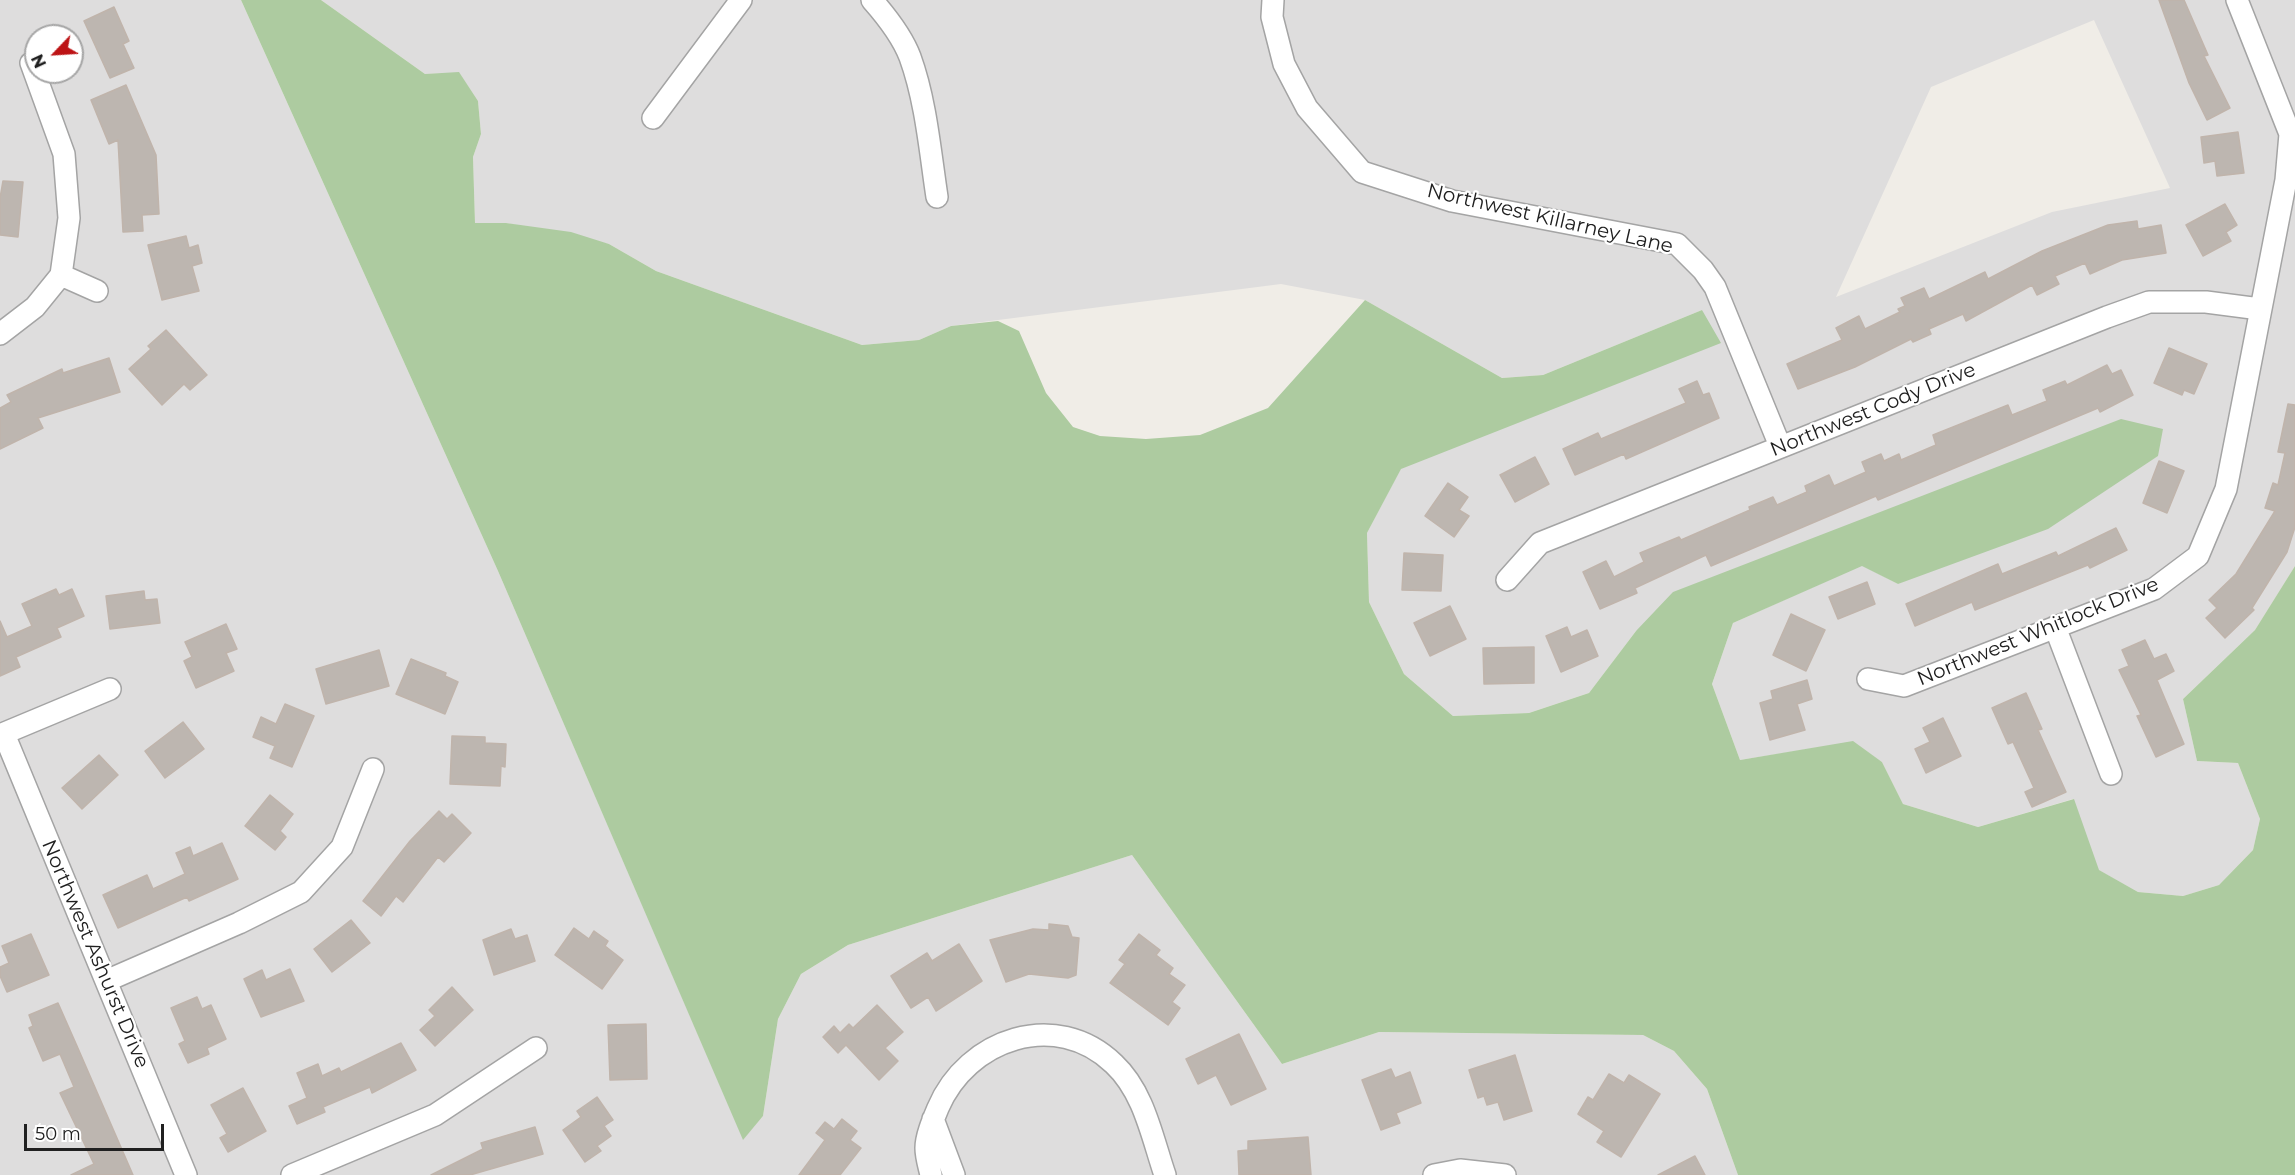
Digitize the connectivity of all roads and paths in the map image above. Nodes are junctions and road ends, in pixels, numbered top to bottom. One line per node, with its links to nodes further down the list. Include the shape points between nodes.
1 (741, 0): 6 (street)
2 (872, 0): 7 (street, via 890,20 910,57)
3 (1273, 0): 12 (street, Northwest Killarney Lane, via 1272,17 1288,73 1307,108 1362,172 1452,201 1677,244 1714,287)
4 (2236, 0): 10 (street, Northwest Whitlock Drive, via 2290,134 2286,180)
5 (39, 84): 8 (street, via 64,154 69,218)
6 (653, 118)
7 (937, 197)
8 (61, 275): 9 (street); 11 (street, via 35,307)
9 (97, 291)
10 (2260, 309): 12 (street, Northwest Cody Drive, via 2206,302 2149,302); 14 (street, Northwest Whitlock Drive, via 2226,489 2198,556 2154,589)
11 (0, 334)
12 (1780, 446): 13 (street, Northwest Cody Drive, via 1540,543)
13 (1507, 580)
14 (2055, 627): 15 (street, Northwest Whitlock Drive, via 1904,686); 19 (street)
15 (1868, 679)
16 (110, 689): 17 (street)
17 (2, 734): 20 (street, Northwest Ashurst Drive)
18 (373, 769): 20 (street, via 342,847 300,892)
19 (2111, 774)
20 (106, 981): 23 (street, Northwest Ashurst Drive)
21 (536, 1048): 24 (street, via 435,1115)
22 (933, 1119): 25 (street, via 926,1146); 26 (street); 27 (street, via 957,1076 983,1052 1021,1036 1060,1036 1098,1051 1131,1084)
23 (186, 1175)
24 (291, 1175)
25 (931, 1175)
26 (954, 1175)
27 (1165, 1175)
28 (1434, 1175): 29 (street, via 1460,1170)
29 (1505, 1175)

